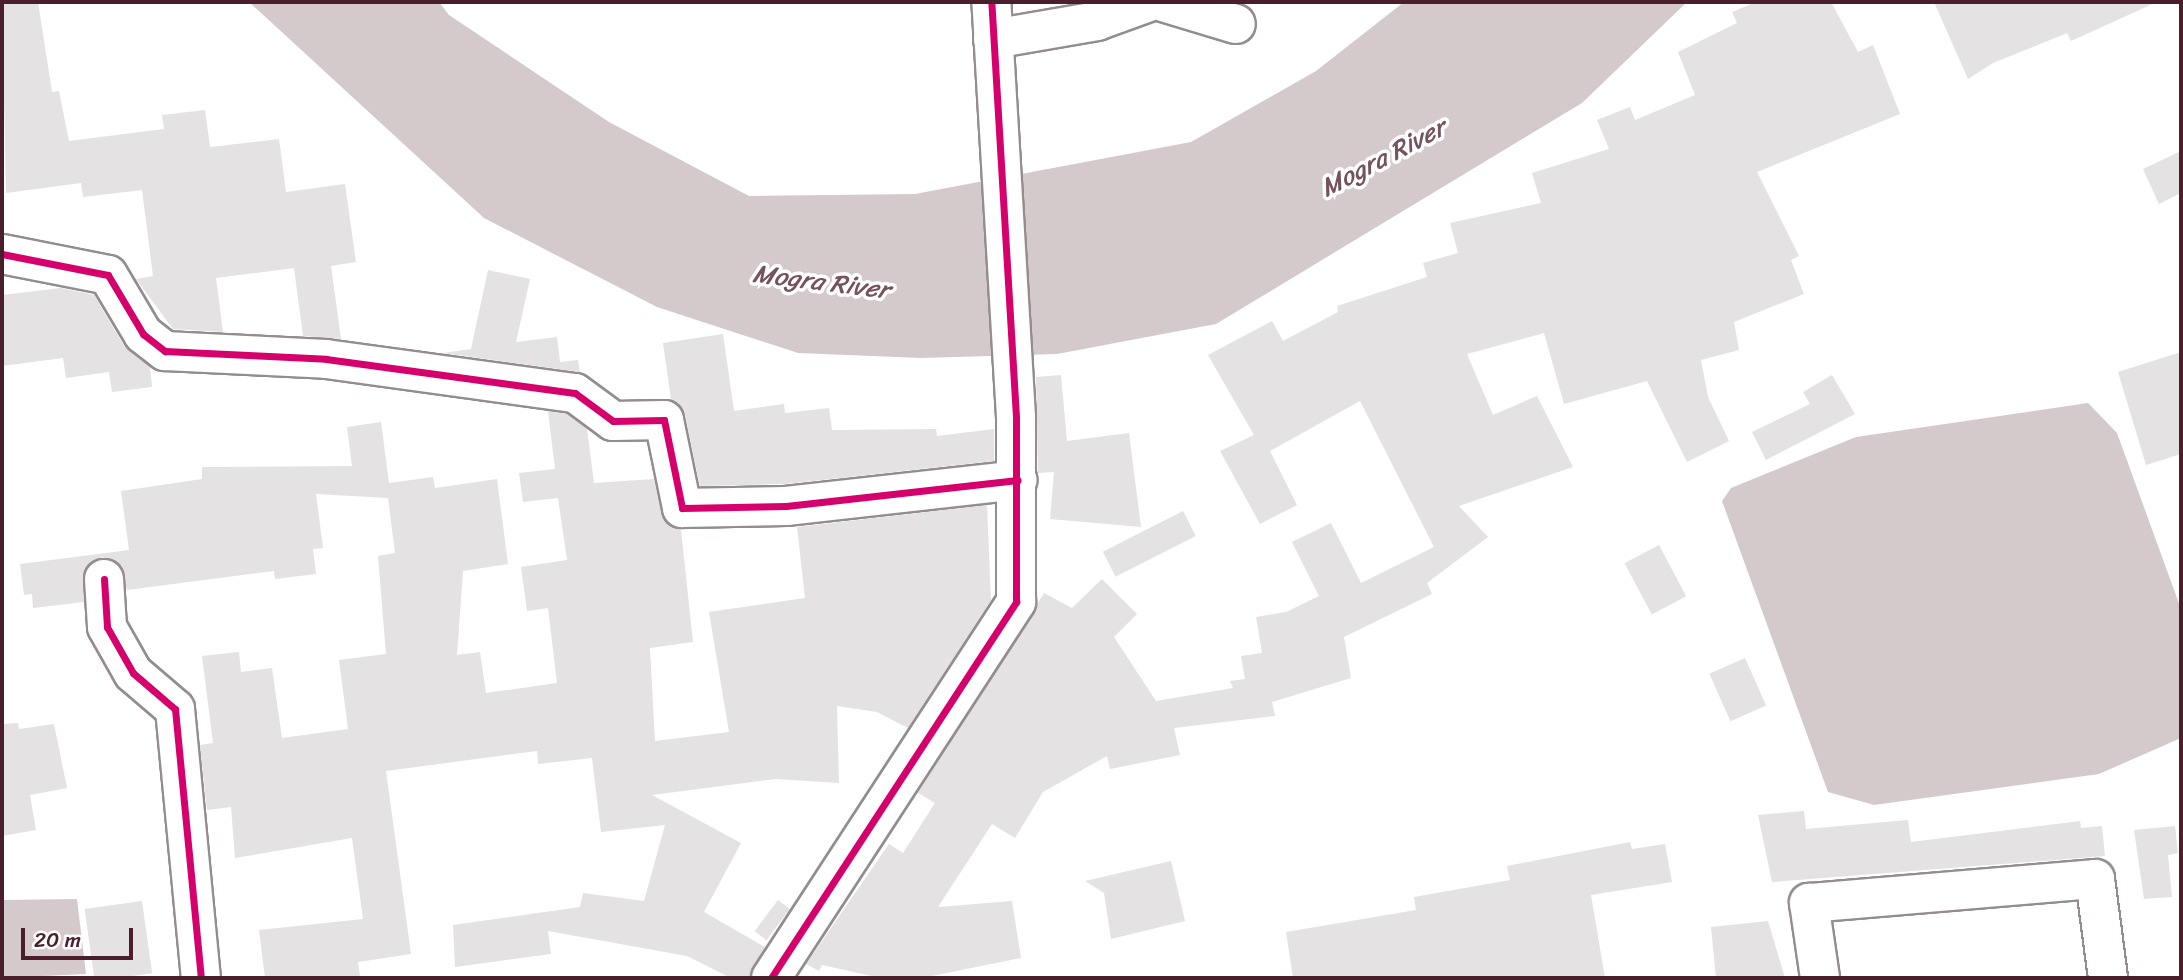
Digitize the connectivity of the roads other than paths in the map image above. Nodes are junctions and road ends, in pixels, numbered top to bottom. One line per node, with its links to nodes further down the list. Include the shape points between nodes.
1 (1149, 2): 4 (street, via 1097,21)
2 (1163, 2): 3 (street)
3 (1236, 24)
4 (993, 35): 6 (street)
5 (2, 254): 6 (street, via 108,275 143,334 165,351 326,359 575,393 613,421 664,421 682,508 786,506)
6 (1018, 480): 9 (street, via 1016,603)
7 (104, 579): 8 (street, via 107,627 133,673 175,709)
8 (201, 978)
9 (771, 978)
10 (1820, 978): 11 (street, via 1809,904 2095,879)
11 (2108, 978)

